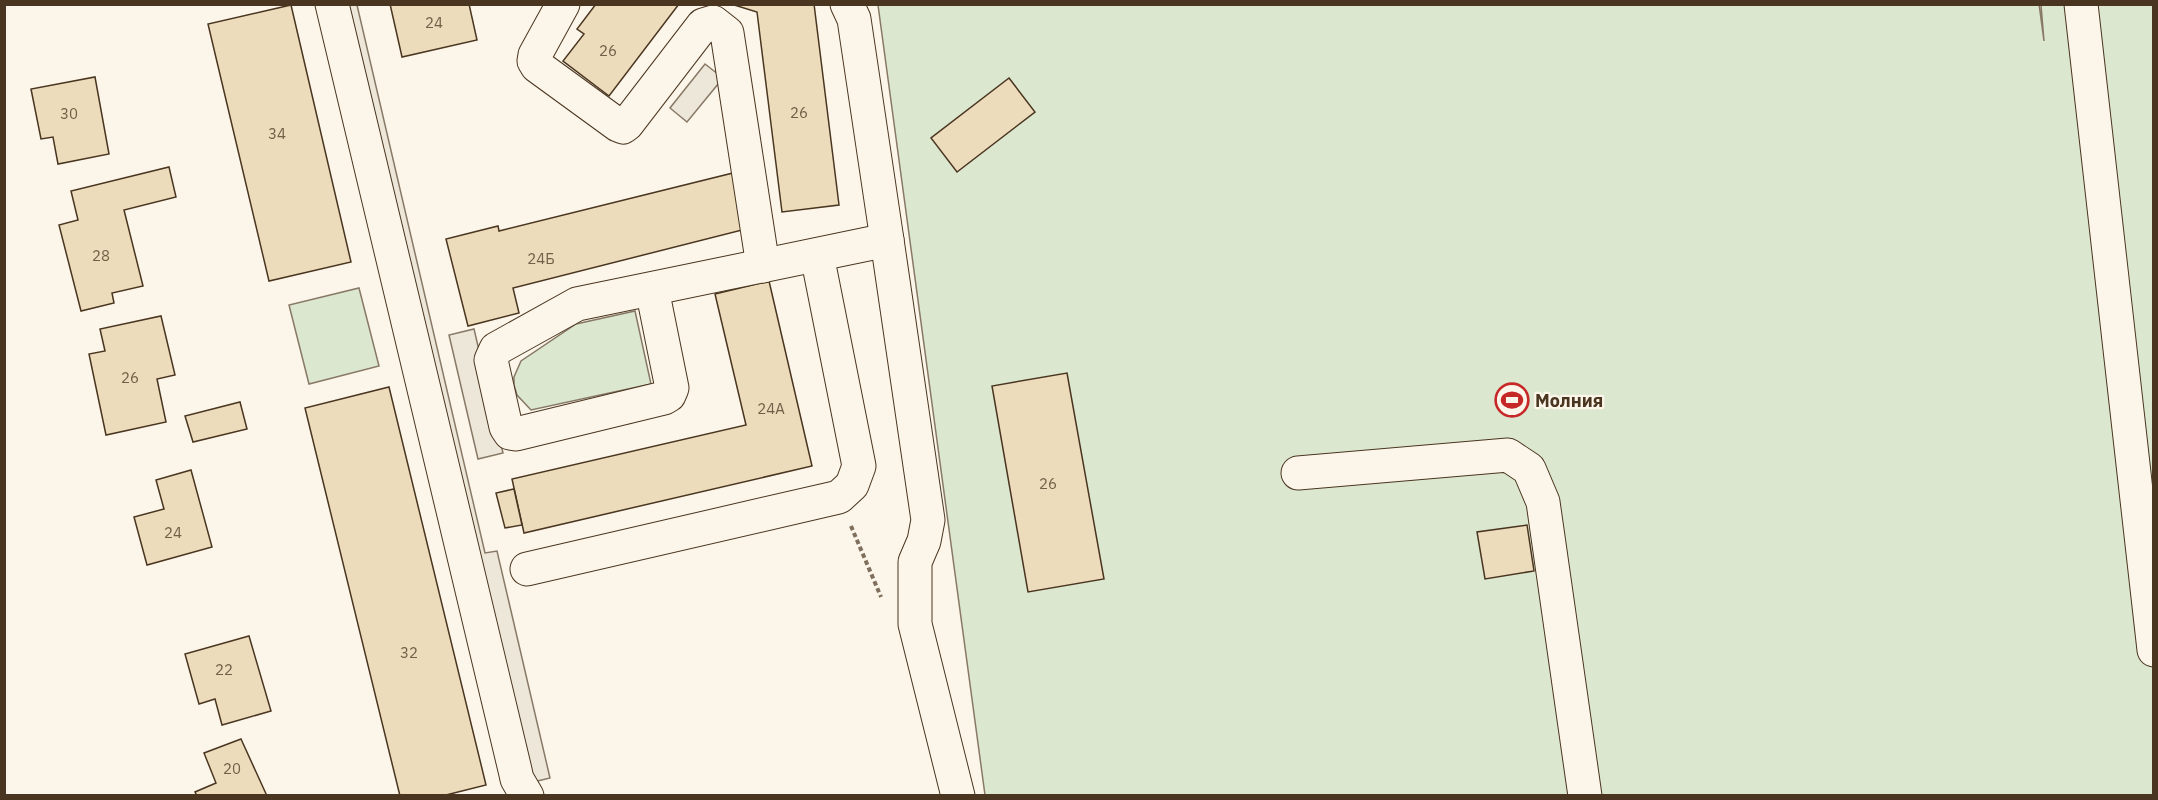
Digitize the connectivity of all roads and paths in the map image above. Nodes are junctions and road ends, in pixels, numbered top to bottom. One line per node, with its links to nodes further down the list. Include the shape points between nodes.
1 (332, 4): 15 (lane, via 515,771)
2 (563, 4): 5 (lane, via 534,61 622,127 703,25)
3 (847, 4): 6 (lane, via 854,20)
4 (2081, 4): 14 (lane)
5 (722, 15): 8 (lane, via 730,39)
6 (887, 240): 7 (lane); 13 (lane, via 928,520 915,562)
7 (817, 255): 8 (lane); 11 (lane, via 859,466 852,485)
8 (763, 266): 9 (lane)
9 (652, 289): 9 (lane, via 577,304 496,349 491,360 510,433 669,395 672,388)
10 (1298, 473): 17 (lane, via 1508,455 1529,469 1543,502)
11 (839, 497): 12 (lane); 13 (path, via 884,604 898,618)
12 (527, 569)
13 (915, 624): 16 (lane)
14 (2154, 650)
15 (527, 795)
16 (958, 795)
17 (1585, 795)

